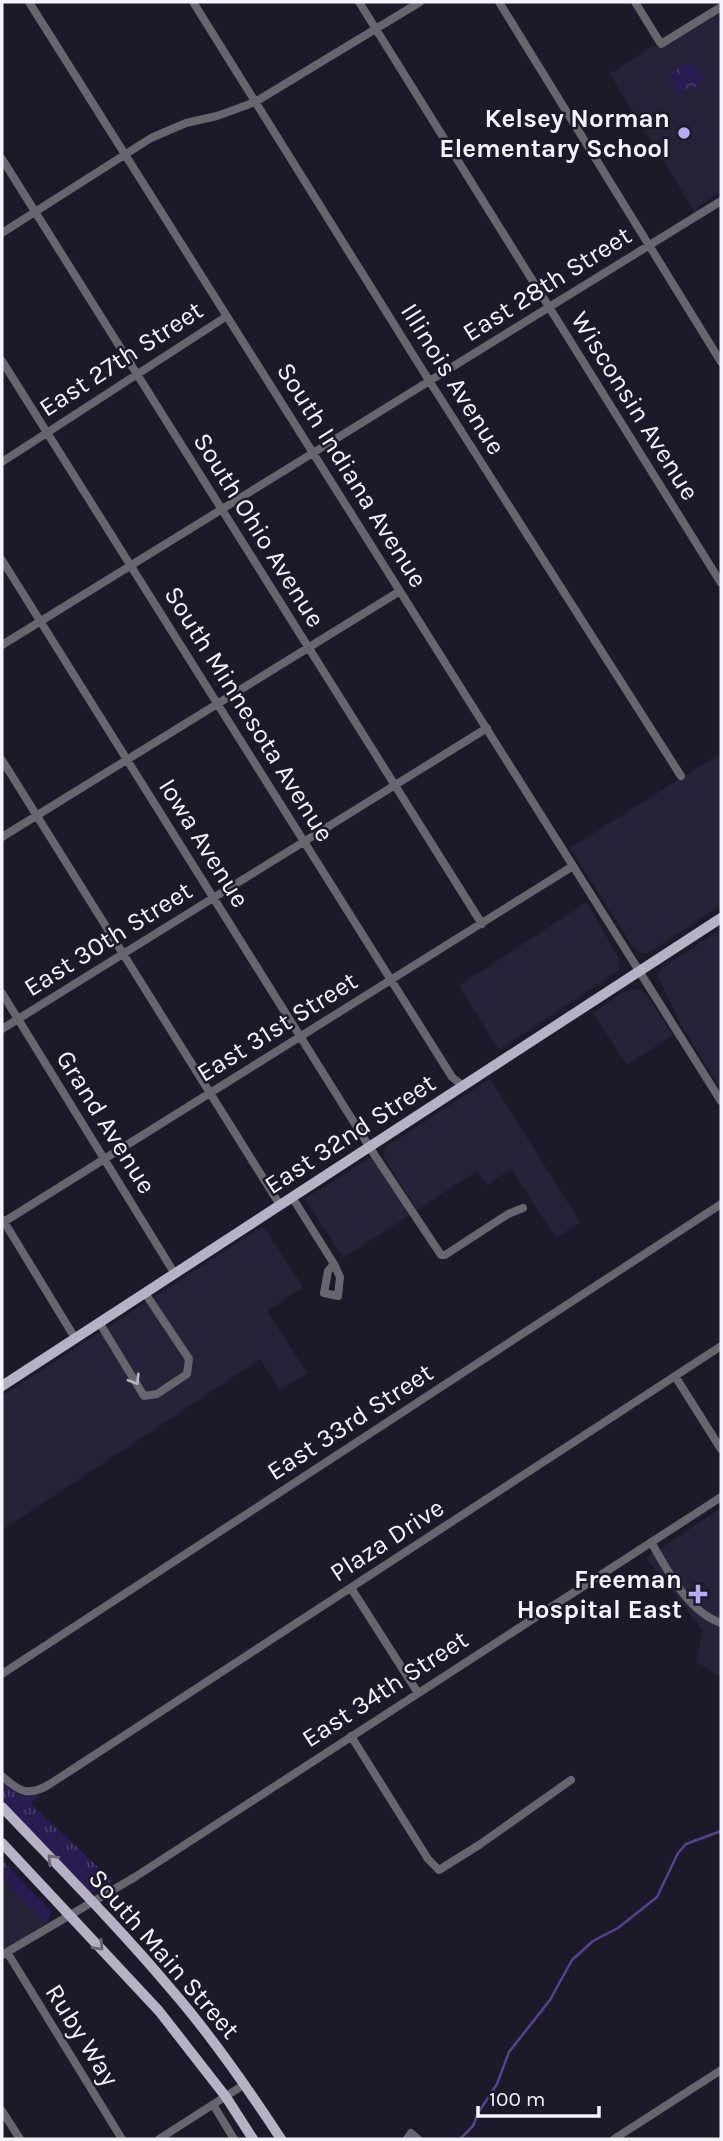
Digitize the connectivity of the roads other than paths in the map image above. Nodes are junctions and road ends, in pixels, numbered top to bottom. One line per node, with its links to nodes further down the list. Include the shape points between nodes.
1 (29, 2): 10 (street, South Indiana Avenue)
2 (193, 2): 9 (street, Illinois Avenue)
3 (359, 2): 8 (street, Wisconsin Avenue)
4 (420, 2): 8 (street)
5 (499, 2): 15 (street)
6 (635, 2): 7 (street, via 661,44)
7 (721, 7)
8 (376, 30): 9 (street); 16 (street, Wisconsin Avenue)
9 (255, 102): 10 (street, via 186,123); 21 (street, Illinois Avenue)
10 (125, 154): 13 (street); 17 (street, South Indiana Avenue)
11 (2, 159): 13 (street, South Ohio Avenue)
12 (721, 201): 15 (street, East 28th Street)
13 (35, 212): 14 (street); 20 (street, South Ohio Avenue)
14 (2, 233)
15 (650, 246): 16 (street, East 28th Street); 19 (street)
16 (549, 308): 21 (street, East 28th Street); 28 (street, Wisconsin Avenue)
17 (227, 316): 20 (street, East 27th Street); 23 (street, South Indiana Avenue)
18 (2, 361): 22 (street, South Minnesota Avenue)
19 (721, 362)
20 (136, 374): 22 (street, East 27th Street); 25 (street, South Ohio Avenue)
21 (430, 382): 23 (street, East 28th Street); 37 (street, Illinois Avenue)
22 (46, 432): 24 (street, East 27th Street); 27 (street, South Minnesota Avenue)
23 (313, 454): 25 (street, East 28th Street); 29 (street, South Indiana Avenue)
24 (2, 461)
25 (221, 510): 27 (street, East 28th Street); 32 (street, South Ohio Avenue)
26 (2, 560): 30 (street, Iowa Avenue)
27 (131, 566): 30 (street, East 28th Street); 33 (street, South Minnesota Avenue)
28 (721, 583)
29 (400, 591): 32 (street); 34 (street, South Indiana Avenue)
30 (40, 621): 31 (street, East 28th Street); 36 (street, Iowa Avenue)
31 (2, 645)
32 (309, 648): 33 (street); 38 (street, South Ohio Avenue)
33 (218, 704): 36 (street); 41 (street, South Minnesota Avenue)
34 (487, 728): 38 (street, East 30th Street); 42 (street, South Indiana Avenue)
35 (2, 760): 39 (street)
36 (127, 760): 39 (street); 43 (street, Iowa Avenue)
37 (681, 776)
38 (396, 786): 41 (street, East 30th Street); 45 (street, South Ohio Avenue)
39 (36, 816): 40 (street); 46 (street)
40 (2, 837)
41 (304, 842): 43 (street, East 30th Street); 48 (street, South Minnesota Avenue)
42 (573, 866): 45 (street, East 31st Street); 47 (street, South Indiana Avenue)
43 (214, 898): 46 (street, East 30th Street); 52 (street, Iowa Avenue)
44 (721, 918): 47 (main road, East 32nd Street)
45 (482, 924): 48 (street, East 31st Street)
46 (123, 954): 50 (street, East 30th Street); 54 (street)
47 (640, 971): 53 (main road, East 32nd Street); 55 (street, South Indiana Avenue)
48 (391, 980): 52 (street, East 31st Street); 53 (street, South Minnesota Avenue, via 452,1077)
49 (2, 993): 50 (street, Grand Avenue)
50 (18, 1019): 51 (street, East 30th Street); 57 (street, Grand Avenue)
51 (2, 1030)
52 (300, 1037): 54 (street, East 31st Street); 56 (street, Iowa Avenue)
53 (463, 1086): 56 (main road, East 32nd Street)
54 (210, 1093): 57 (street, East 31st Street); 60 (street)
55 (721, 1101)
56 (370, 1148): 58 (main road, East 32nd Street); 61 (street, Iowa Avenue, via 441,1255)
57 (104, 1159): 62 (street, East 31st Street); 64 (street, Grand Avenue)
58 (292, 1197): 60 (main road, East 32nd Street); 63 (street)
59 (721, 1204): 76 (street, East 33rd Street)
60 (280, 1205): 64 (main road, East 32nd Street)
61 (523, 1208)
62 (3, 1221): 67 (street)
63 (334, 1264)
64 (175, 1274): 65 (main road, East 32nd Street)
65 (145, 1293): 66 (main road, East 32nd Street); 66 (street, one-way to 65, via 144,1396 157,1394 187,1374 189,1359)
66 (99, 1322): 67 (main road, East 32nd Street)
67 (75, 1338): 70 (main road, East 32nd Street)
68 (721, 1346): 69 (street, Plaza Drive)
69 (675, 1376): 71 (street); 74 (street, Plaza Drive)
70 (2, 1385)
71 (721, 1449)
72 (721, 1497): 73 (street, East 34th Street)
73 (651, 1542): 75 (street, via 686,1596 706,1616); 77 (street, East 34th Street)
74 (351, 1588): 77 (street); 79 (street, Plaza Drive, via 37,1792 24,1791)
75 (721, 1623)
76 (2, 1674)
77 (418, 1693): 78 (street, East 34th Street)
78 (351, 1736): 80 (street, via 437,1869); 83 (street, East 34th Street)
79 (2, 1776)
80 (571, 1780)
81 (2, 1807): 83 (main road, South Main Street, one-way to 81)
82 (2, 1843): 84 (main road, South Main Street)
83 (93, 1901): 84 (street, East 34th Street); 87 (main road, South Main Street, via 172,1990)
84 (70, 1915): 85 (street, East 34th Street); 88 (main road, South Main Street, one-way to 88, via 159,2011)
85 (4, 1954): 92 (street, Ruby Way)
86 (721, 2070): 99 (street)
87 (245, 2084): 88 (street); 96 (main road, South Main Street)
88 (226, 2097): 89 (street); 95 (main road, South Main Street)
89 (214, 2106): 93 (street); 94 (street)
90 (2, 2111): 91 (street)
91 (19, 2139)
92 (122, 2139)
93 (159, 2139)
94 (234, 2139)
95 (253, 2139)
96 (281, 2139)
97 (407, 2139): 98 (street, via 411,2133)
98 (418, 2139)
99 (614, 2139)

